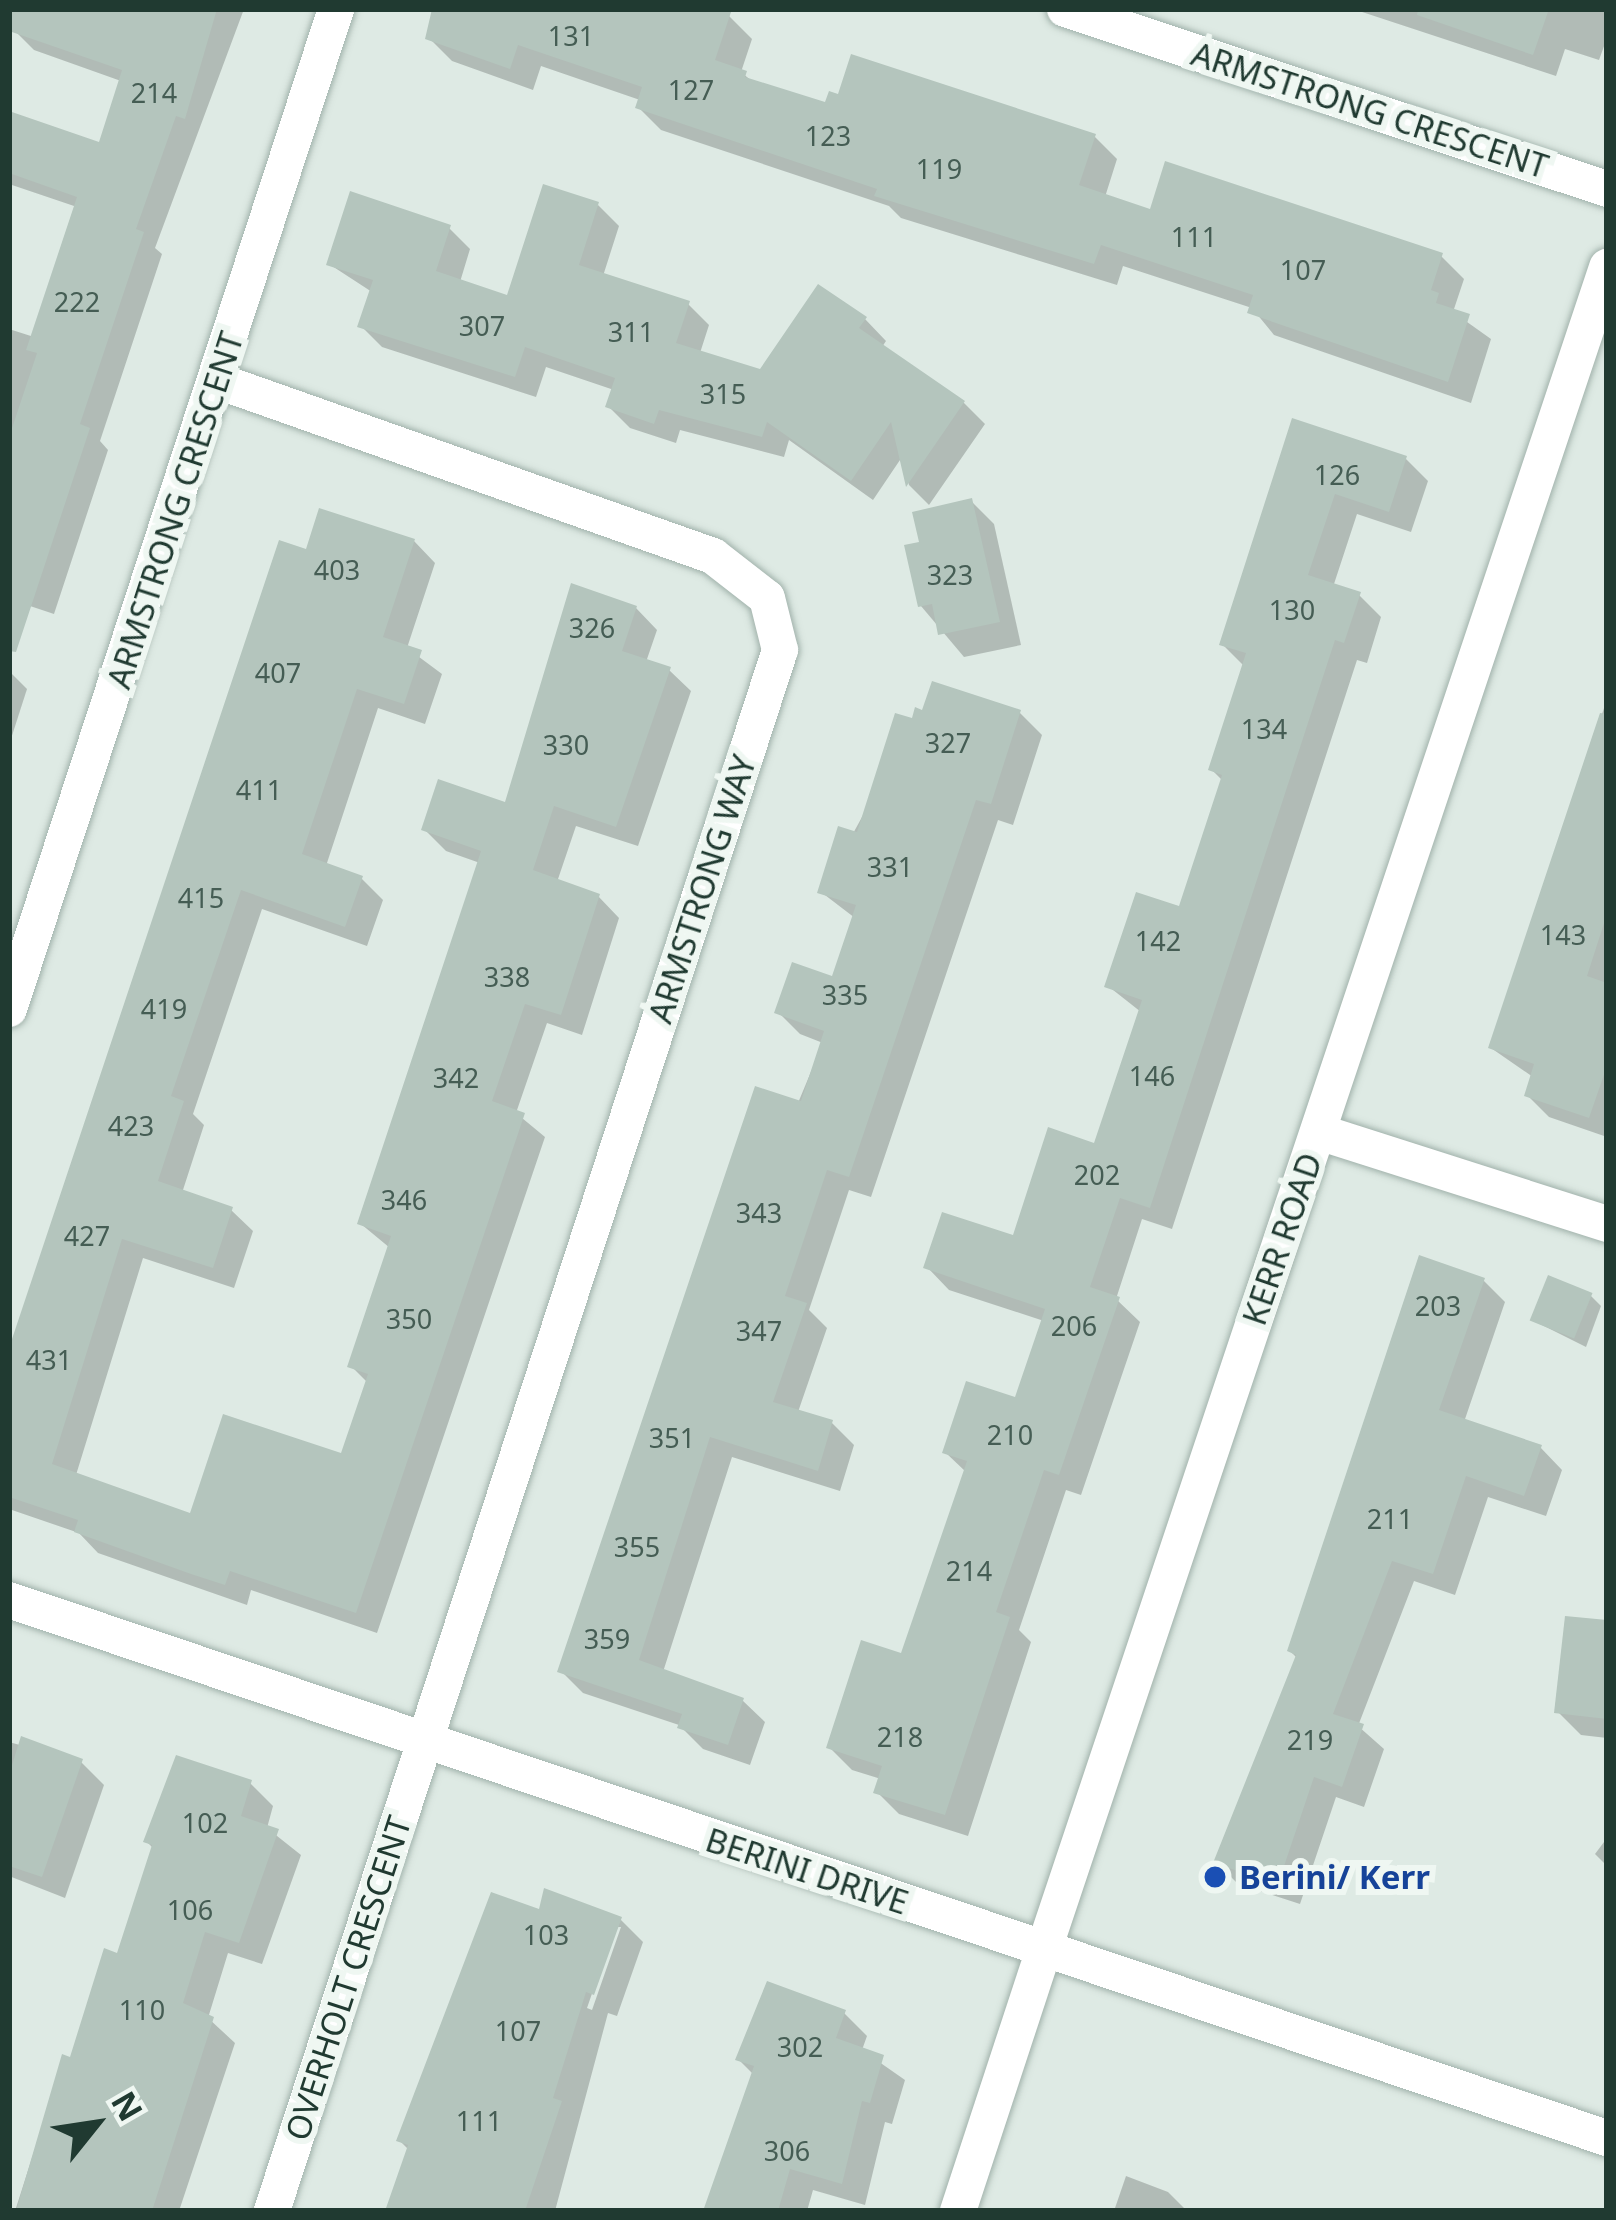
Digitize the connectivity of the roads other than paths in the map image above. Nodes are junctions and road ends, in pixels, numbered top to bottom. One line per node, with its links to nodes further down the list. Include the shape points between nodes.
1 (336, 9): 5 (street, ARMSTRONG CRESCENT)
2 (1064, 9): 3 (street, ARMSTRONG CRESCENT)
3 (1607, 189)
4 (1607, 267): 7 (street, KERR ROAD)
5 (218, 381): 6 (street, ARMSTRONG CRESCENT); 10 (street, ARMSTRONG WAY, via 712,556 767,598 780,650)
6 (9, 1009)
7 (1318, 1132): 8 (street); 11 (street, KERR ROAD)
8 (1607, 1224)
9 (9, 1600): 10 (street, BERINI DRIVE)
10 (425, 1744): 11 (street, BERINI DRIVE); 13 (street, OVERHOLT CRESCENT)
11 (1045, 1949): 12 (street, BERINI DRIVE); 14 (street, KERR ROAD)
12 (1607, 2138)
13 (272, 2211)
14 (958, 2211)

